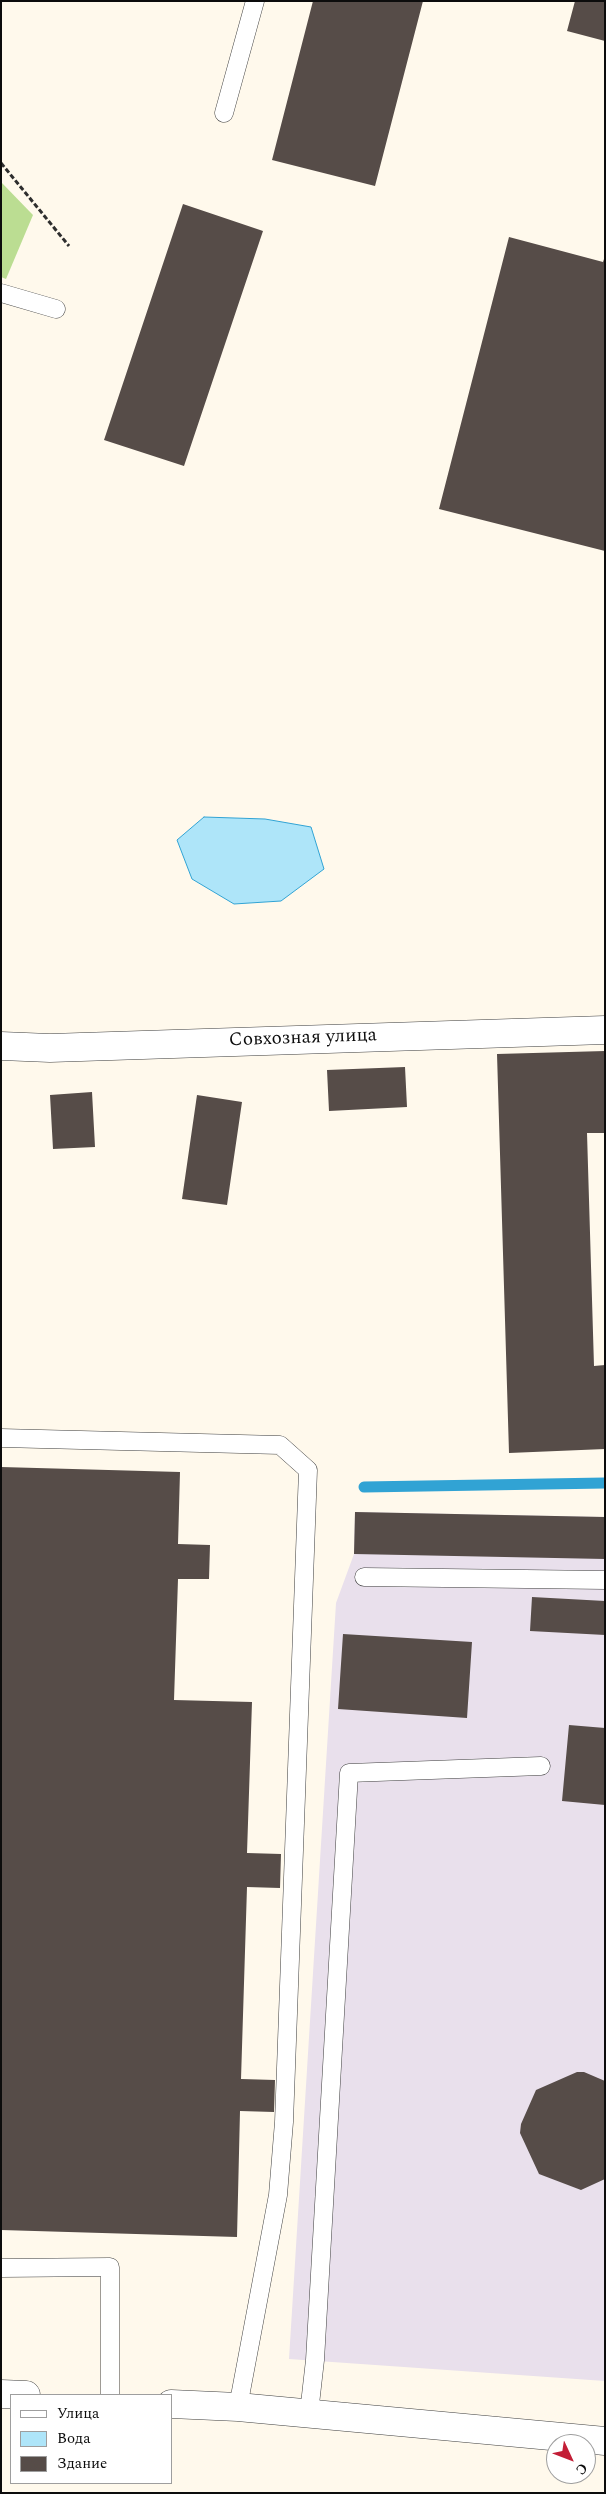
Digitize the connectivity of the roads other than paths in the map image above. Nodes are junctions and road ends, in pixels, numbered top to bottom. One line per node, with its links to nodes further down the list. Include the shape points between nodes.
1 (255, 1): 2 (lane)
2 (224, 112)
3 (1, 293): 4 (lane)
4 (56, 309)
5 (605, 1030): 6 (street, Совхозная улица, via 50,1048)
6 (1, 1046)
7 (1, 1438): 14 (lane, via 280,1445 308,1470 284,2122 278,2195)
8 (364, 1577): 9 (lane)
9 (605, 1580)
10 (541, 1766): 15 (lane, via 348,1773 316,2350)
11 (1, 2268): 12 (lane, via 110,2267)
12 (110, 2394)
13 (172, 2404): 14 (street)
14 (238, 2407): 15 (street)
15 (309, 2413): 16 (street)
16 (605, 2441)

